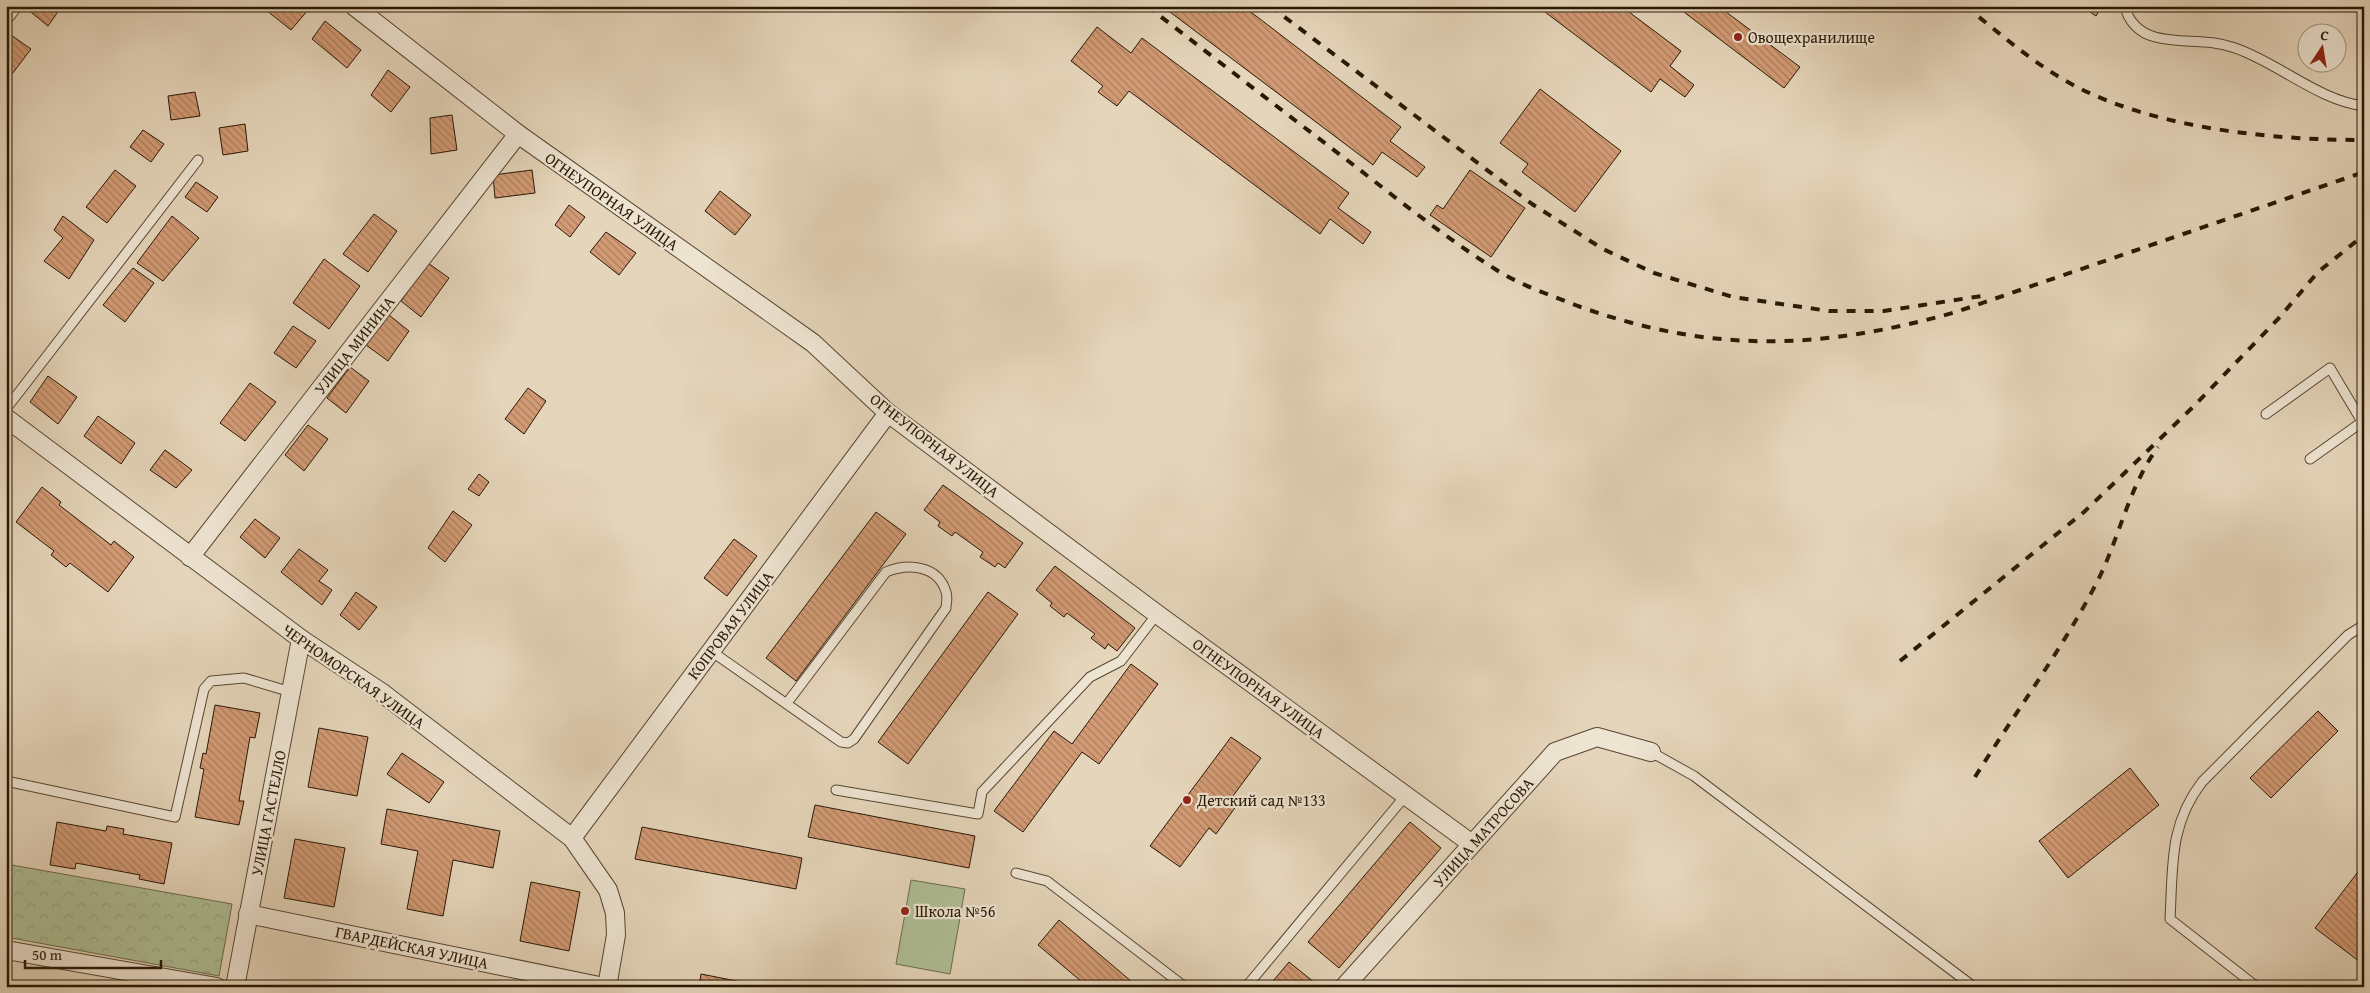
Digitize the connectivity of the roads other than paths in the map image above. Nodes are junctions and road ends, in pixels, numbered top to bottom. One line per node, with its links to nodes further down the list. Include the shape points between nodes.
1 (12, 6): 4 (street)
2 (354, 6): 6 (street, ОГНЕУПОРНАЯ УЛИЦА)
3 (2125, 6): 5 (lane, via 2130,20 2149,35 2236,48 2326,93)
4 (6, 14)
5 (2364, 106)
6 (518, 134): 9 (street, ОГНЕУПОРНАЯ УЛИЦА, via 814,343); 14 (street, УЛИЦА МИНИНА)
7 (198, 160): 8 (lane)
8 (6, 409)
9 (888, 413): 15 (street, ОГНЕУПОРНАЯ УЛИЦА); 18 (street, КОПРОВАЯ УЛИЦА)
10 (2266, 414): 12 (lane, via 2330,368)
11 (6, 418): 14 (street, ЧЕРНОМОРСКАЯ УЛИЦА)
12 (2363, 423): 13 (lane)
13 (2310, 459)
14 (190, 557): 17 (street, ЧЕРНОМОРСКАЯ УЛИЦА)
15 (1157, 614): 23 (lane, via 1121,660 1090,677 982,792 978,814); 24 (street, ОГНЕУПОРНАЯ УЛИЦА)
16 (2364, 625): 37 (lane, via 2348,635 2202,782 2185,807 2179,825 2173,860 2170,918)
17 (300, 639): 19 (street, УЛИЦА ГАСТЕЛЛО); 25 (street, ЧЕРНОМОРСКАЯ УЛИЦА, via 381,692)
18 (711, 651): 20 (lane); 25 (street, КОПРОВАЯ УЛИЦА)
19 (291, 692): 22 (lane, via 244,678 211,682 204,689 175,816); 28 (street, УЛИЦА ГАСТЕЛЛО)
20 (788, 703): 20 (lane, via 841,742 848,743 854,739 946,608 946,593 938,578 920,567 900,566 886,572)
21 (1651, 752): 26 (street, УЛИЦА МАТРОСОВА, via 1597,737 1555,752); 36 (lane, via 1694,776)
22 (6, 781)
23 (836, 790)
24 (1406, 795): 26 (street, ОГНЕУПОРНАЯ УЛИЦА); 34 (lane)
25 (572, 838): 32 (street, ЧЕРНОМОРСКАЯ УЛИЦА, via 608,890 615,913 616,935)
26 (1472, 844): 35 (street, УЛИЦА МАТРОСОВА)
27 (1016, 873): 33 (lane, via 1047,881)
28 (248, 914): 31 (street, УЛИЦА ГАСТЕЛЛО); 32 (street, ГВАРДЕЙСКАЯ УЛИЦА)
29 (6, 950): 30 (street)
30 (217, 987)
31 (235, 987)
32 (606, 987)
33 (1185, 987)
34 (1246, 987)
35 (1344, 987)
36 (1974, 987)
37 (2257, 987)

